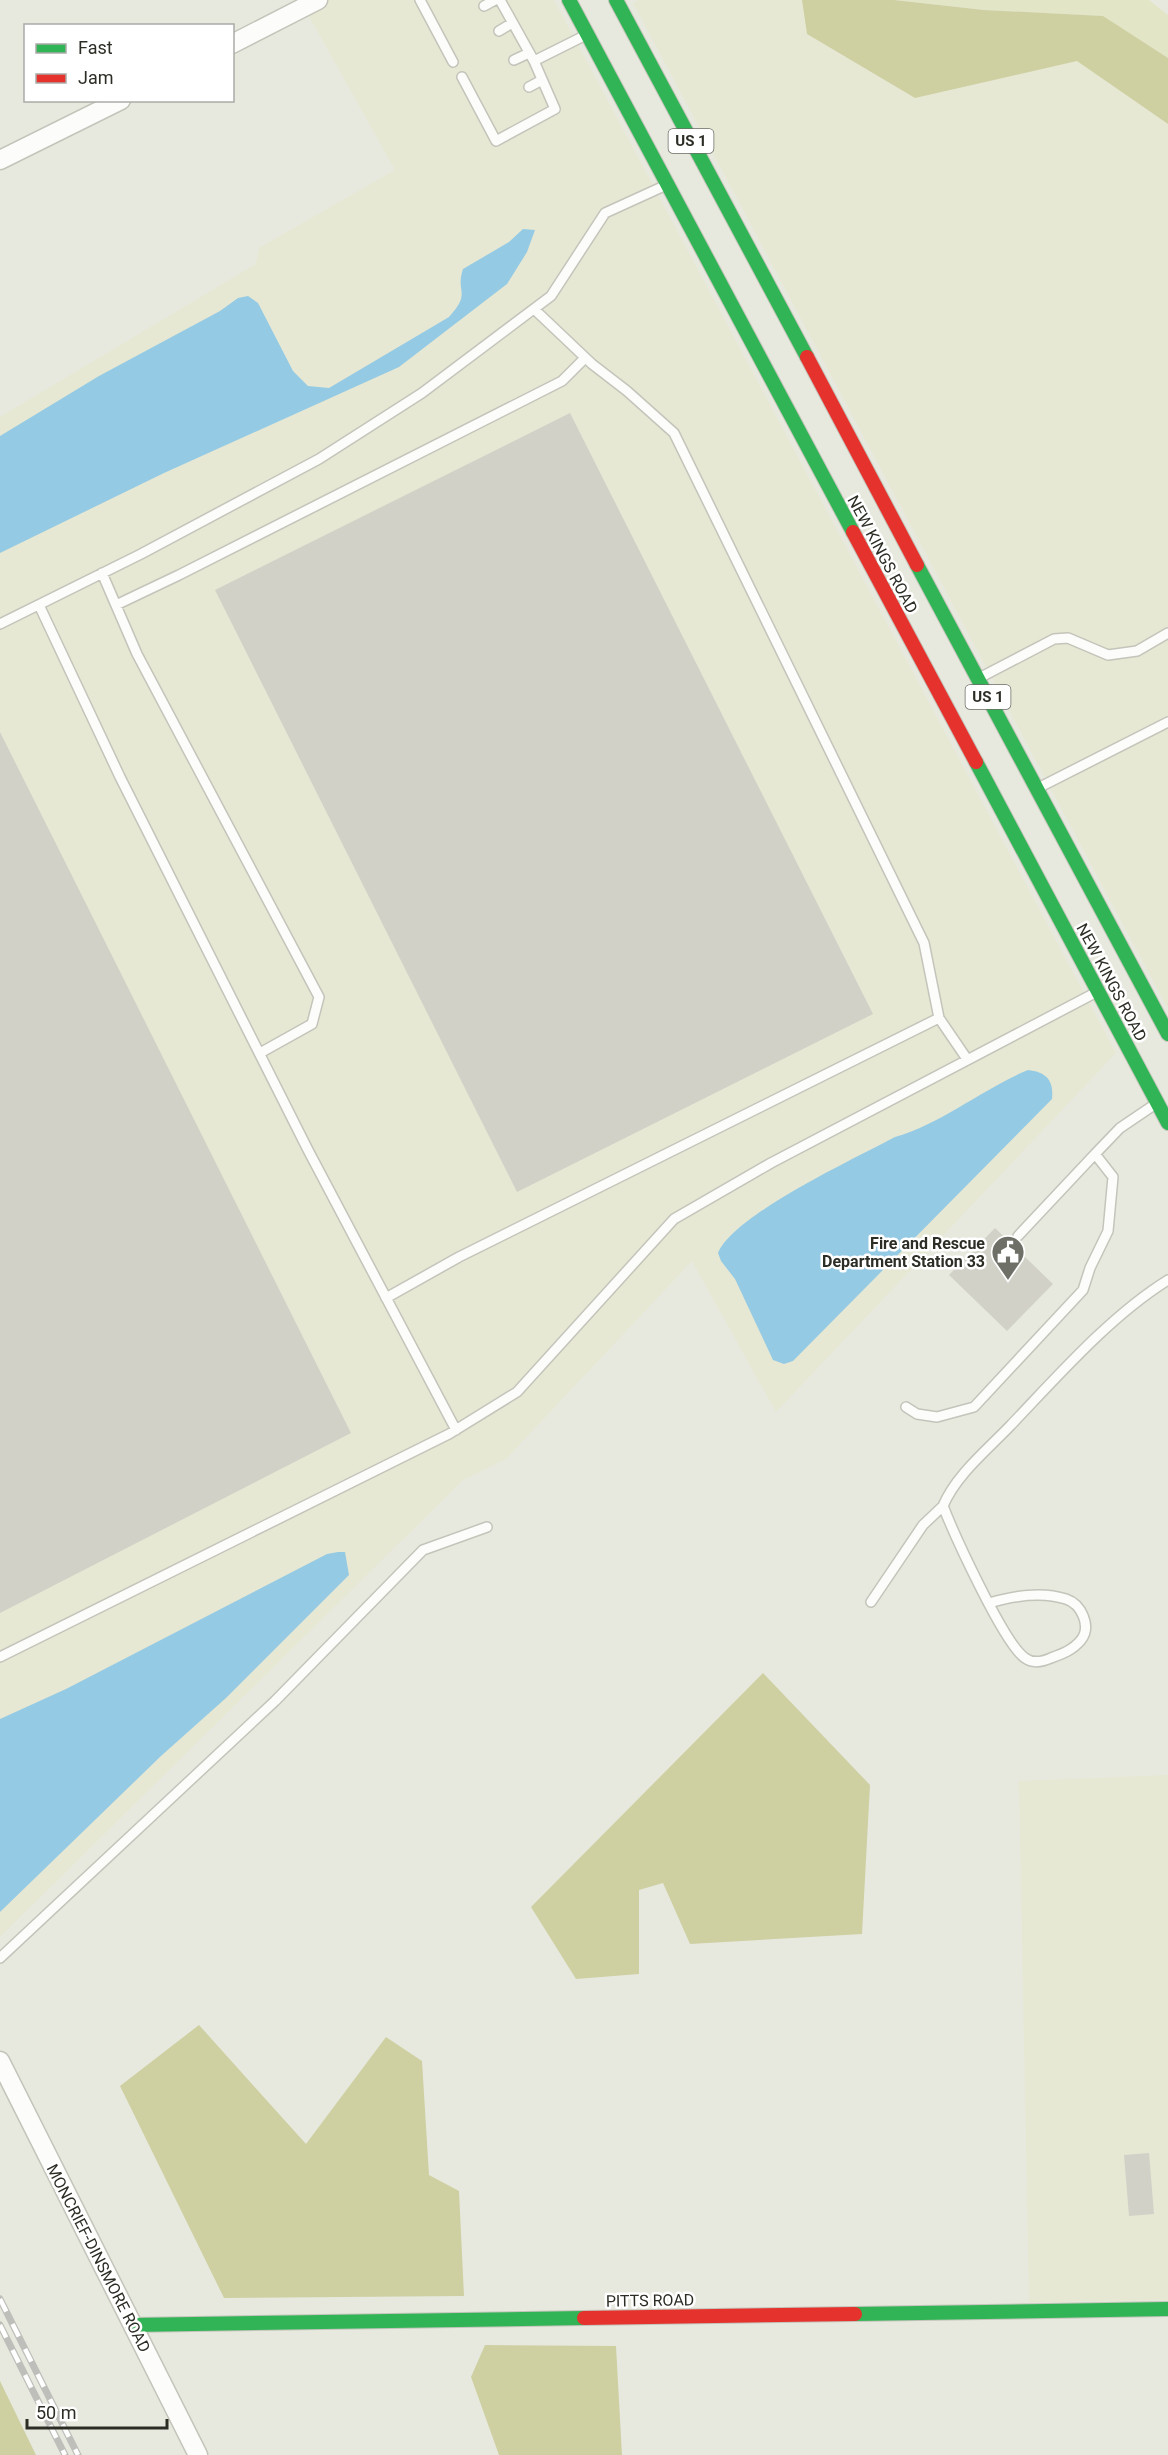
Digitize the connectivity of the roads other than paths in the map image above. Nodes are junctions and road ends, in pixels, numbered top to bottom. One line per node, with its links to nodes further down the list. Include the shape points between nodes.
1 (318, 0): 10 (street)
2 (420, 0): 11 (lane, via 440,28 452,59)
3 (497, 0): 6 (lane); 7 (lane)
4 (569, 0): 9 (main road, NEW KINGS ROAD / US 1)
5 (616, 0): 22 (main road, NEW KINGS ROAD / US 1)
6 (484, 6)
7 (512, 23): 8 (lane); 12 (lane)
8 (499, 31)
9 (587, 34): 12 (lane); 19 (main road, NEW KINGS ROAD / US 1)
10 (234, 43)
11 (460, 52)
12 (531, 57): 13 (lane); 14 (lane)
13 (514, 60)
14 (542, 80): 15 (lane, via 555,109 496,141); 16 (lane)
15 (467, 81)
16 (529, 87)
17 (117, 102): 18 (street)
18 (0, 160)
19 (667, 185): 20 (main road); 23 (lane, via 604,213 551,296); 33 (main road, NEW KINGS ROAD / US 1)
20 (682, 186)
21 (704, 198): 22 (main road)
22 (735, 225): 30 (main road, NEW KINGS ROAD / US 1)
23 (534, 309): 24 (lane); 25 (lane, via 422,393 319,459)
24 (585, 358): 27 (lane, via 562,381); 34 (lane, via 674,433 924,943)
25 (102, 573): 26 (lane); 27 (lane)
26 (39, 604): 28 (lane); 36 (lane, via 125,787)
27 (116, 605): 36 (lane, via 137,654 319,997 312,1024)
28 (0, 624)
29 (1168, 633): 30 (lane, via 1137,651 1108,655 1068,638 1054,639)
30 (978, 679): 32 (main road, NEW KINGS ROAD / US 1)
31 (1168, 722): 32 (lane)
32 (1037, 789): 35 (main road, NEW KINGS ROAD / US 1)
33 (1098, 991): 37 (lane); 38 (main road, NEW KINGS ROAD / US 1)
34 (939, 1018): 37 (lane); 43 (lane, via 459,1257)
35 (1168, 1034)
36 (260, 1053): 43 (lane)
37 (967, 1059): 45 (lane, via 674,1219 517,1392)
38 (1163, 1098): 39 (main road, NEW KINGS ROAD / US 1); 40 (lane, via 1120,1128)
39 (1168, 1123)
40 (1095, 1154): 41 (lane); 44 (lane, via 1113,1177 1108,1231 1083,1290 974,1407 937,1417 917,1414)
41 (1018, 1236)
42 (1168, 1280): 46 (lane, via 1108,1328 1049,1384 948,1493)
43 (386, 1298): 45 (lane)
44 (906, 1407)
45 (456, 1430): 50 (lane)
46 (943, 1506): 48 (lane, via 922,1525); 49 (lane)
47 (487, 1527): 51 (lane, via 423,1550 276,1701)
48 (871, 1602)
49 (989, 1602): 49 (lane, via 1015,1649 1026,1659 1041,1662 1069,1652 1083,1639 1086,1626 1082,1612 1068,1600 1016,1596)
50 (0, 1657)
51 (0, 1958)
52 (0, 2061): 54 (street, MONCRIEF-DINSMORE ROAD)
53 (1168, 2309): 54 (main road, PITTS ROAD)
54 (132, 2325): 55 (street, MONCRIEF-DINSMORE ROAD)
55 (198, 2455)

